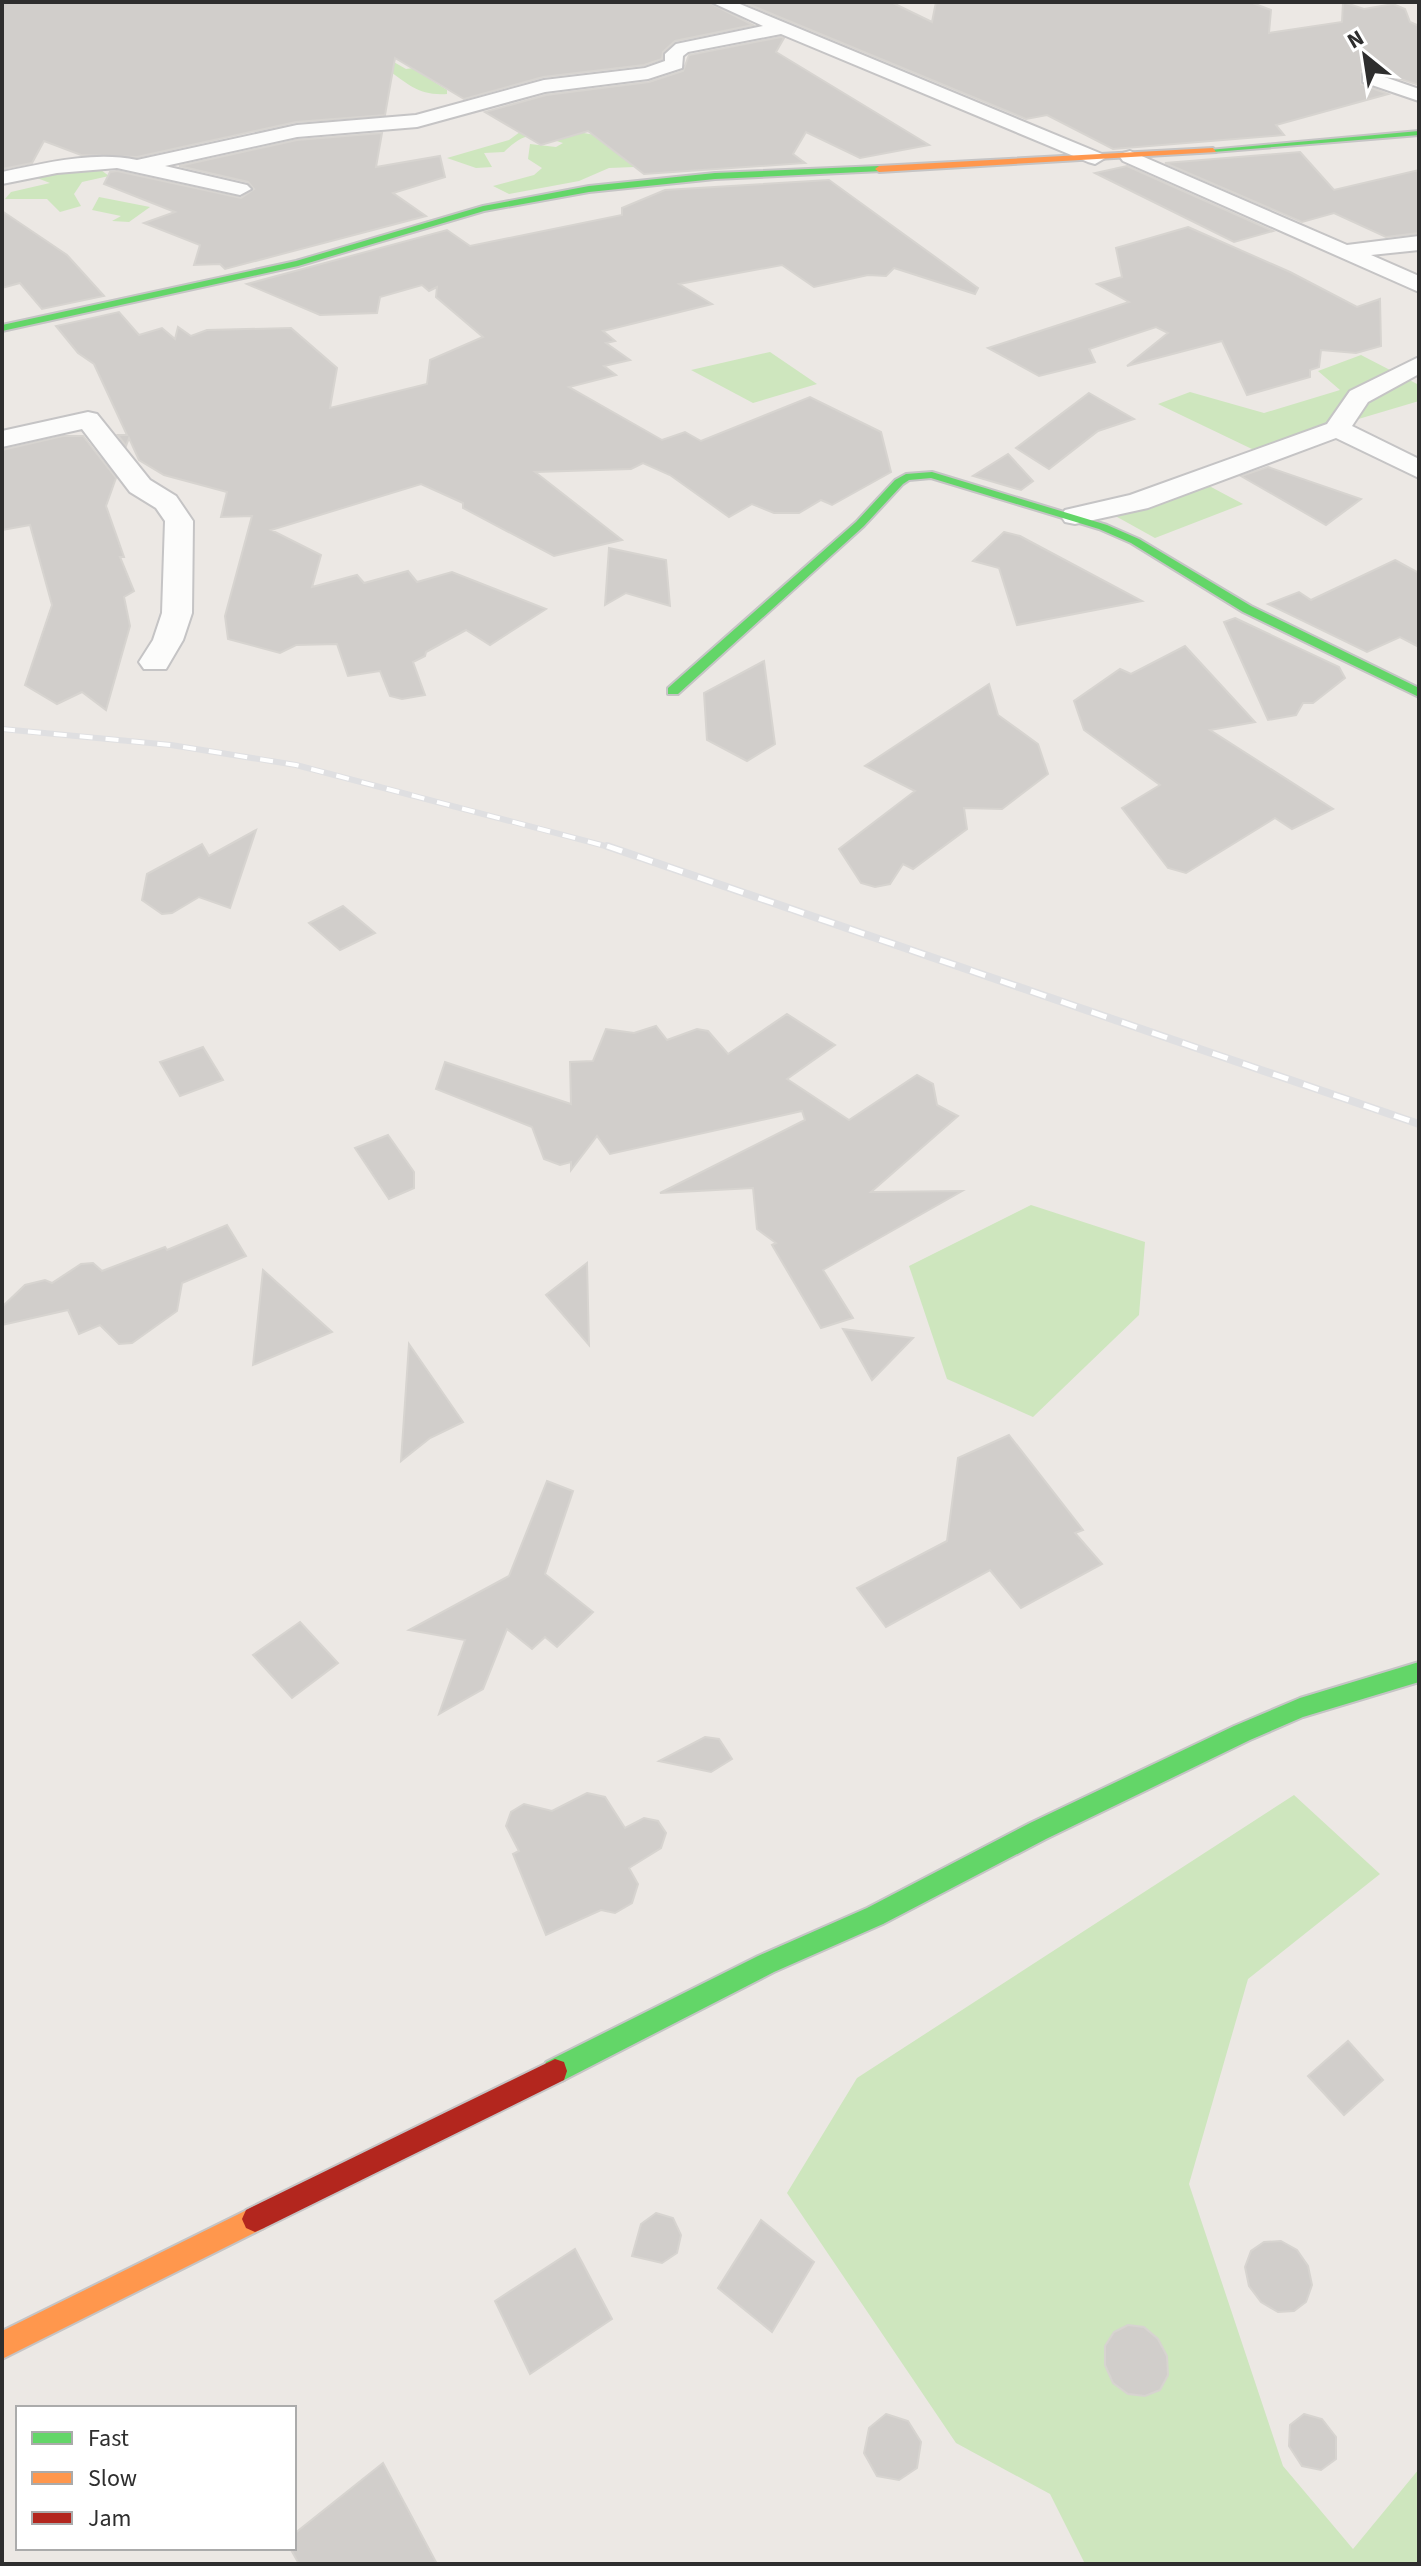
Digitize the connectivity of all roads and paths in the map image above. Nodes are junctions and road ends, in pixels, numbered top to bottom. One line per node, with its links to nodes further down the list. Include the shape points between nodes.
1 (720, 2): 2 (street)
2 (782, 28): 7 (street); 8 (street, via 682,48 674,54 675,64 659,71 578,79 417,121 297,131)
3 (1370, 78): 4 (street)
4 (1419, 95)
5 (1419, 133): 6 (street)
6 (1130, 157): 7 (street); 12 (street)
7 (1095, 158): 14 (street, via 692,178 589,189 483,209 298,263)
8 (143, 165): 9 (street, via 101,162); 10 (street)
9 (2, 178)
10 (240, 189)
11 (1419, 243): 12 (street)
12 (1341, 252): 13 (street)
13 (1419, 285)
14 (2, 328)
15 (1419, 364): 16 (street, via 1355,399)
16 (1338, 429): 18 (street); 19 (street, via 1138,502)
17 (2, 439): 20 (street, via 88,420 140,486 166,502 179,521 177,613)
18 (1419, 470)
19 (1075, 516): 21 (street, via 932,475 906,477); 22 (street, via 1135,541 1247,609)
20 (155, 662)
21 (673, 691)
22 (1419, 693)
23 (1419, 1672): 24 (street, via 1300,1708 1242,1733)
24 (2, 2345)

